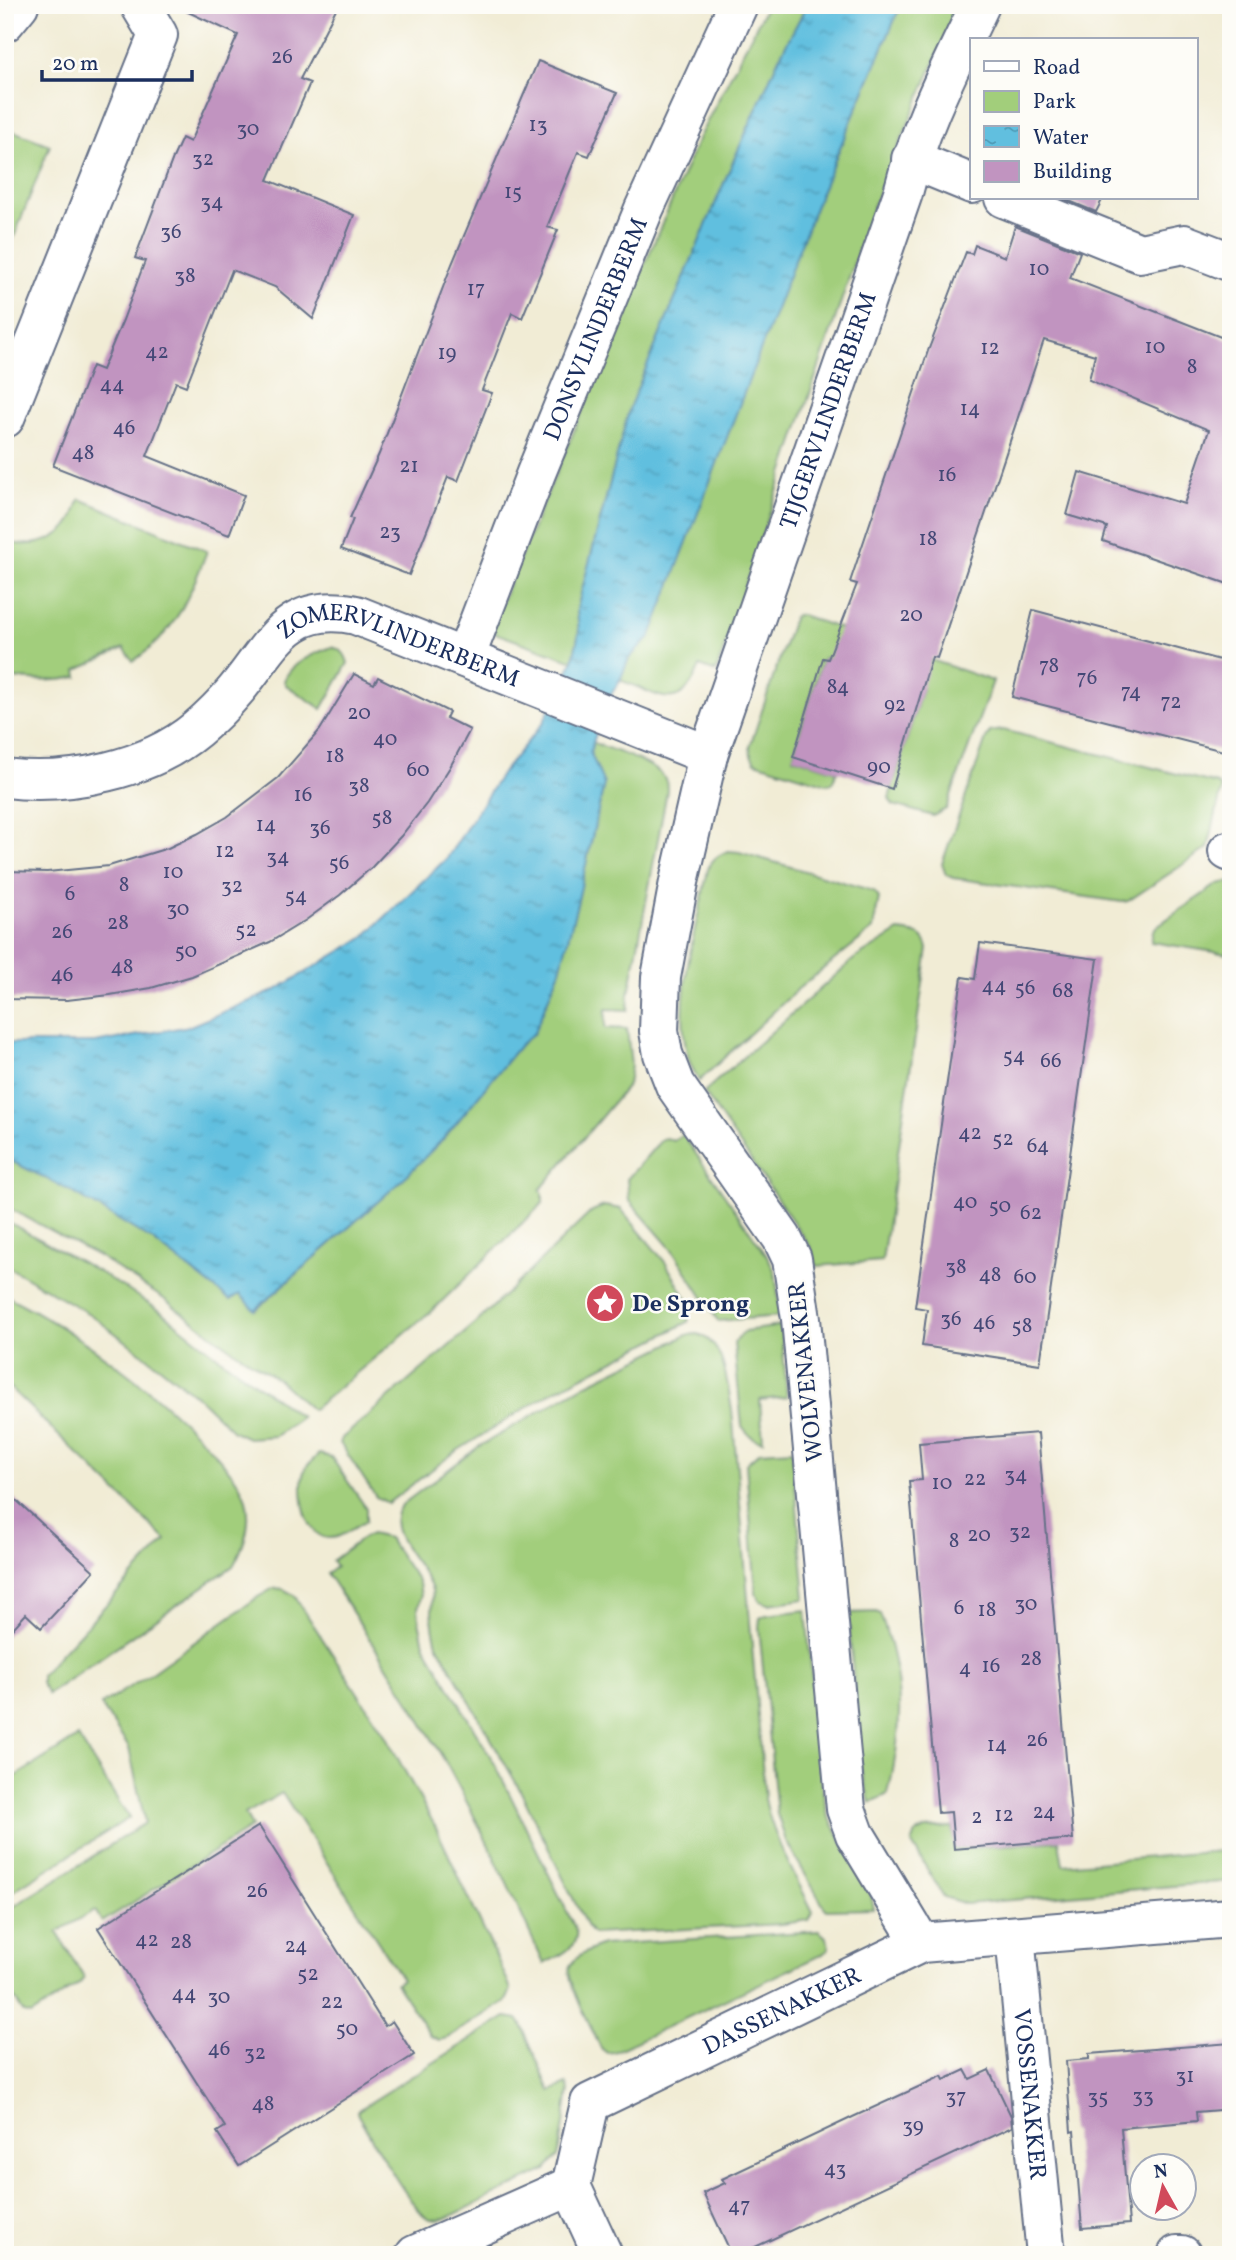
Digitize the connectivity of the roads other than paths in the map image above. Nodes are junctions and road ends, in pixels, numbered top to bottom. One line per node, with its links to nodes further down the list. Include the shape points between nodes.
1 (19, 5): 5 (street)
2 (140, 5): 10 (street, via 158,35)
3 (738, 5): 11 (street, DONSVLINDERBERM, via 644,209)
4 (979, 5): 6 (street, TIJGERVLINDERBERM)
5 (5, 22)
6 (911, 159): 7 (street); 12 (street, TIJGERVLINDERBERM)
7 (970, 183)
8 (1009, 200): 9 (street, via 1140,253 1184,244)
9 (1231, 262)
10 (5, 418)
11 (465, 659): 12 (street, ZOMERVLINDERBERM); 13 (street, ZOMERVLINDERBERM, via 356,615 332,612 310,617 279,634 235,691 195,730 171,746 97,774 35,782)
12 (708, 755): 14 (street, TIJGERVLINDERBERM)
13 (5, 778)
14 (692, 822): 17 (street, WOLVENAKKER, via 661,977 663,1054 675,1085 792,1259 846,1809 855,1834)
15 (1231, 1918): 16 (street, DASSENAKKER)
16 (1016, 1936): 17 (street, DASSENAKKER); 21 (street, VOSSENAKKER)
17 (921, 1943): 18 (street, DASSENAKKER, via 590,2103)
18 (571, 2186): 19 (street); 20 (street)
19 (415, 2255)
20 (603, 2255)
21 (1045, 2255)

